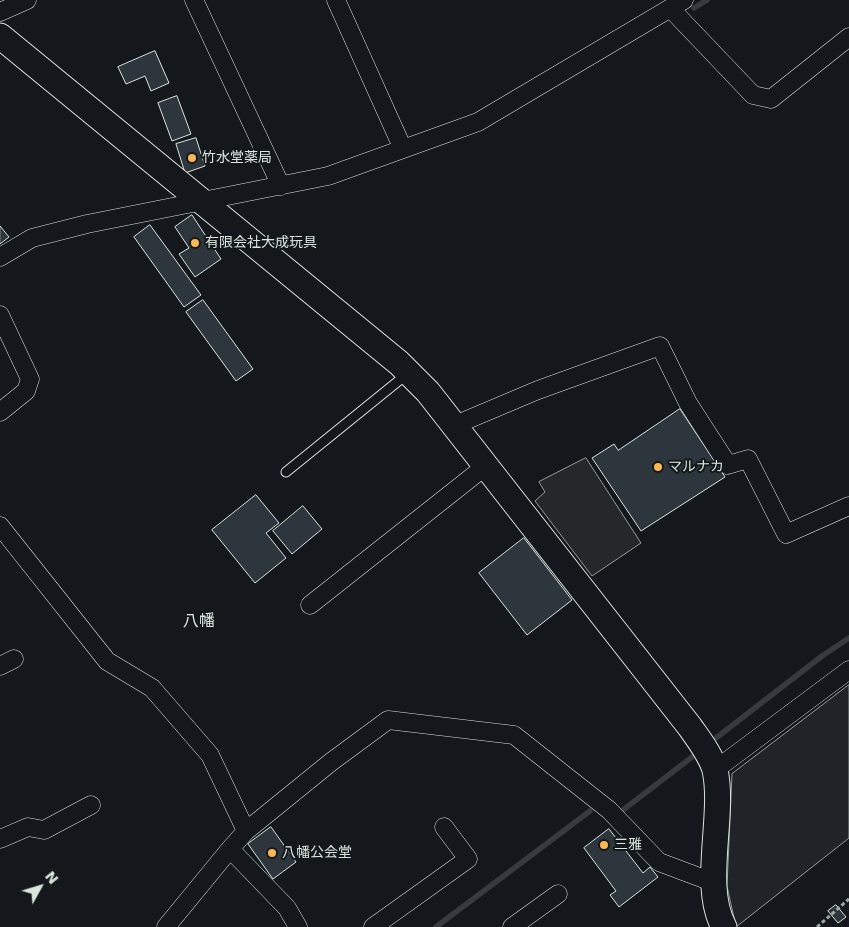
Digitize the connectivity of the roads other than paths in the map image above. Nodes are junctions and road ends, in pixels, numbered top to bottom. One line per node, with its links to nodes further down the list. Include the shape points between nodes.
1 (27, 0): 5 (street)
2 (194, 0): 9 (street)
3 (336, 0): 8 (street)
4 (677, 4): 7 (street, via 754,96 772,98); 8 (street, via 478,122)
5 (0, 12)
6 (0, 36): 10 (street)
7 (849, 37)
8 (403, 149): 9 (street, via 328,176)
9 (281, 186): 10 (street)
10 (198, 200): 11 (street, via 181,207 87,224 32,238); 13 (street)
11 (0, 257)
12 (0, 315): 14 (street, via 30,379 26,391)
13 (409, 372): 15 (street); 17 (lane)
14 (0, 412)
15 (455, 425): 16 (street); 18 (street, via 538,390 660,346 688,402 728,465 748,459 786,534)
16 (487, 465): 20 (street); 22 (street, via 690,727)
17 (286, 472)
18 (849, 506)
19 (0, 526): 25 (street, via 107,661 152,688 210,755)
20 (310, 605)
21 (849, 670): 22 (street)
22 (714, 770): 28 (street, via 717,793)
23 (91, 805): 26 (street, via 44,830 28,827)
24 (444, 827): 32 (street, via 468,859)
25 (246, 831): 27 (street); 28 (street, via 388,720 514,735 609,810 659,862)
26 (0, 839)
27 (230, 849): 30 (street); 31 (street, via 287,908)
28 (715, 883): 34 (street)
29 (558, 894): 33 (street)
30 (166, 927)
31 (298, 927)
32 (373, 927)
33 (512, 927)
34 (724, 927)

